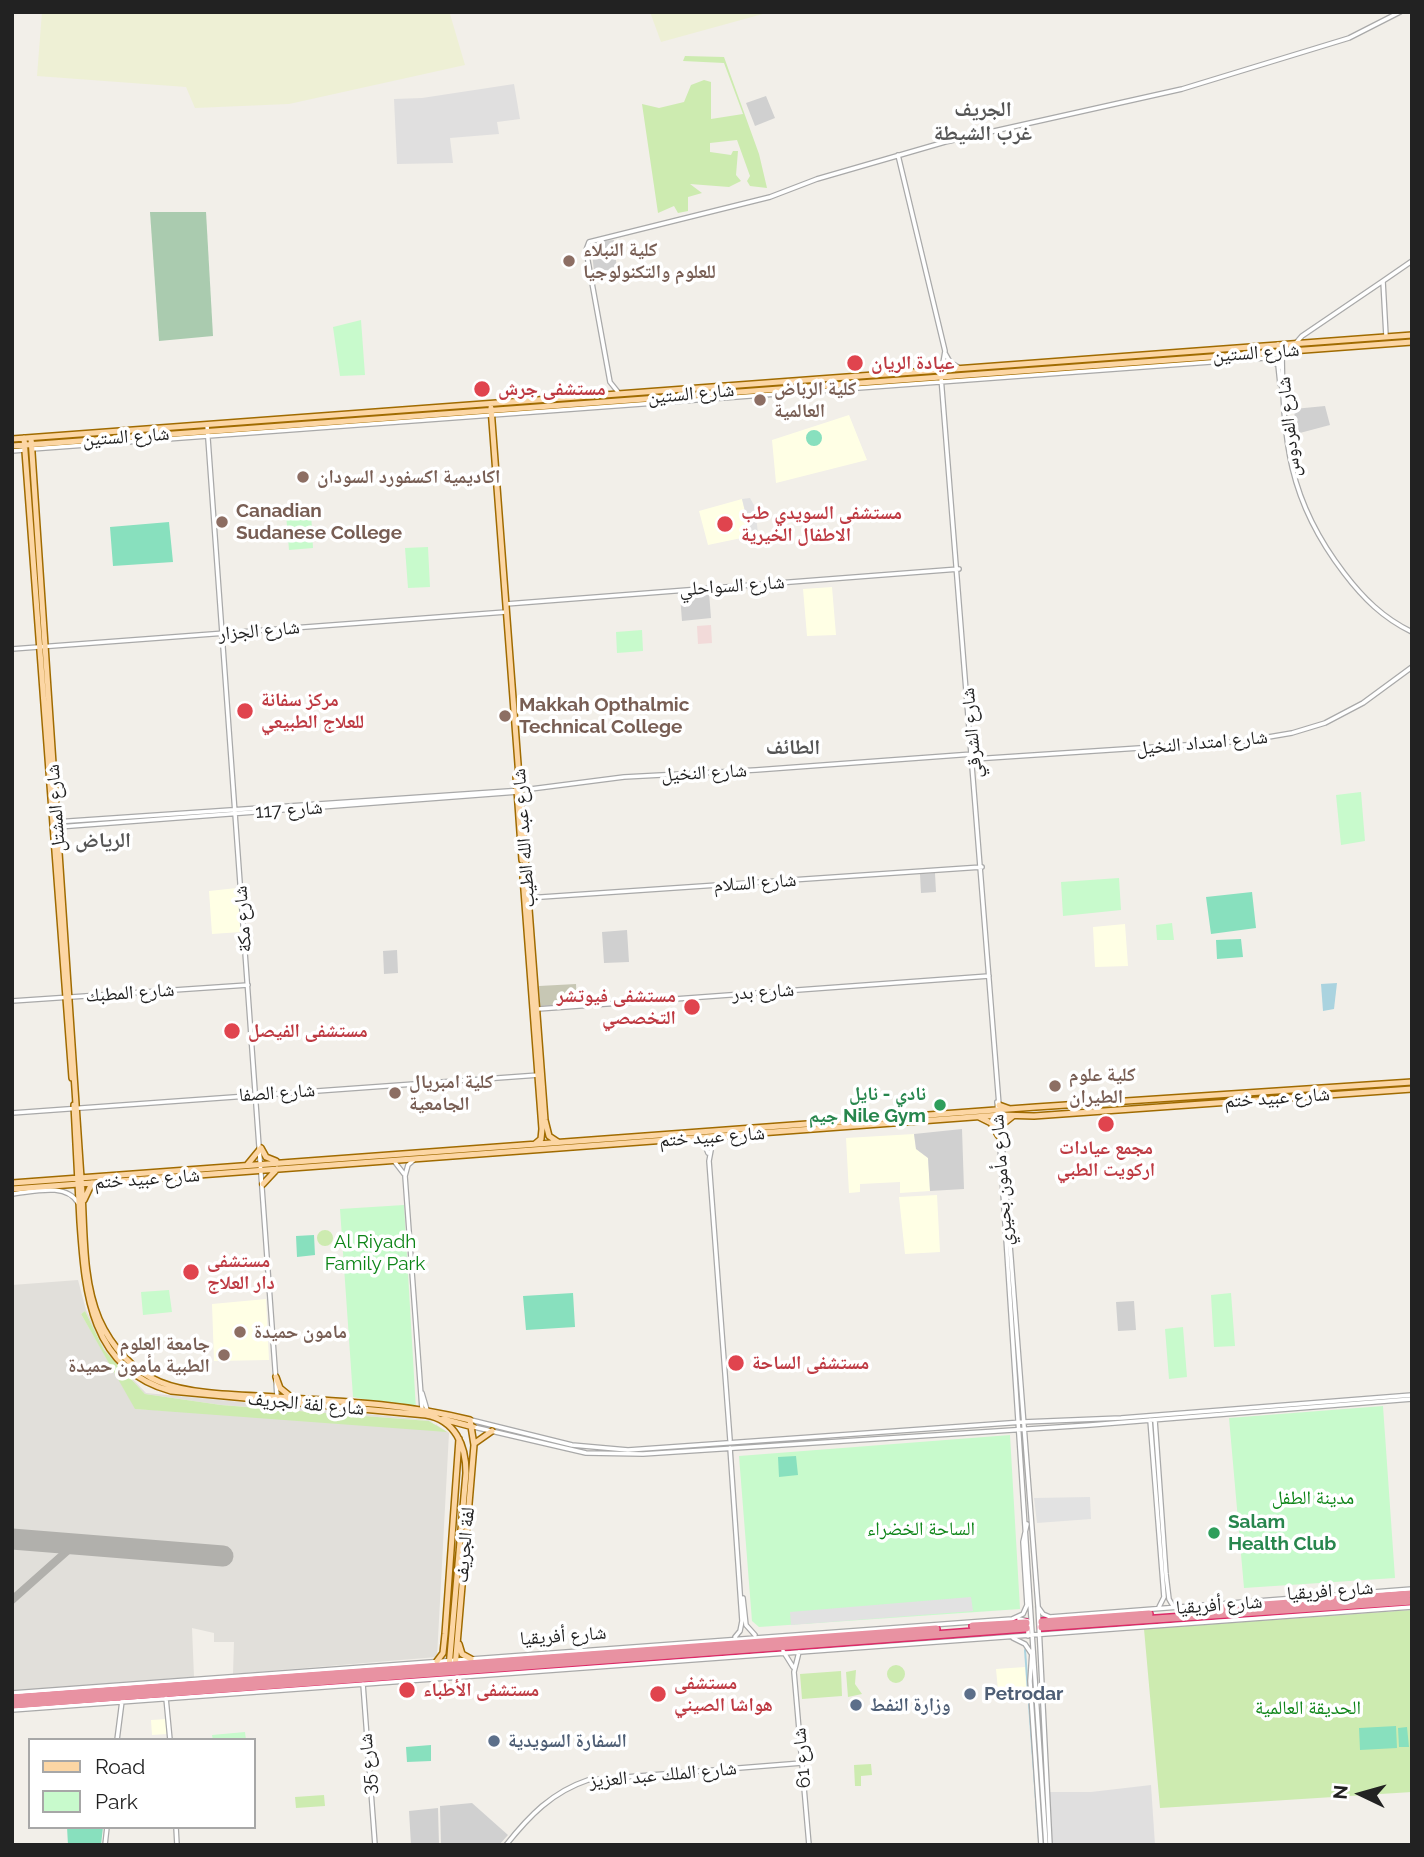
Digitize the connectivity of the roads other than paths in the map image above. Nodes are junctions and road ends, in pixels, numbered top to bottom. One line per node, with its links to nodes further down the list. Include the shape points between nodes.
1 (1400, 12): 2 (street, via 1349,38 1182,89)
2 (898, 155): 10 (street, شارع الشرقي); 16 (street, via 770,197 589,242 586,250)
3 (1412, 261): 4 (street)
4 (1383, 281): 6 (street); 8 (street)
5 (1412, 335): 6 (main road, شارع الستين)
6 (1386, 336): 8 (main road, شارع الستين)
7 (1412, 342): 9 (main road, شارع الستين)
8 (1295, 343): 9 (main road, شارع الستين)
9 (1281, 349): 11 (street); 12 (main road, شارع الستين); 13 (main road, شارع الستين); 18 (street); 22 (street, شارع الفردوس)
10 (944, 351): 13 (street, via 953,364); 14 (street, شارع الشرقي)
11 (1266, 358): 12 (street); 18 (street, via 1278,365)
12 (1206, 360): 14 (main road, شارع الستين); 15 (street)
13 (964, 369): 14 (main road, شارع الستين)
14 (944, 377): 15 (street); 17 (street); 19 (street, شارع الشرقي); 20 (main road, شارع الستين); 23 (main road, شارع الستين)
15 (954, 381): 19 (street)
16 (610, 382): 20 (street); 21 (street)
17 (933, 383): 19 (street); 23 (street)
18 (1282, 390): 22 (street)
19 (944, 391): 32 (street, شارع الشرقي)
20 (620, 393): 21 (main road, شارع الستين)
21 (604, 394): 24 (main road, شارع الستين)
22 (1285, 404): 35 (street, شارع الفردوس, via 1292,468 1301,504 1316,535 1364,599)
23 (581, 405): 24 (main road, شارع الستين)
24 (490, 409): 25 (main road, شارع الستين); 26 (main road, شارع الستين); 33 (main road, شارع عبد الله الطيب); 34 (main road, شارع عبد الله الطيب)
25 (353, 417): 26 (main road, شارع الستين); 27 (main road, شارع الستين); 28 (main road, شارع الستين)
26 (425, 418): 27 (street)
27 (289, 428): 28 (main road, شارع الستين)
28 (208, 431): 30 (street); 30 (main road, شارع الستين); 37 (street, شارع مكة)
29 (12, 439): 30 (main road, شارع الستين)
30 (28, 444): 31 (main road, شارع الستين); 39 (main road, شارع المشتل)
31 (12, 448)
32 (959, 569): 33 (street, شارع السواحلي); 42 (street, شارع الشرقي)
33 (506, 604): 34 (main road, شارع عبد الله الطيب)
34 (505, 612): 36 (street, شارع الجزار); 43 (main road, شارع عبد الله الطيب)
35 (1412, 632)
36 (236, 633): 37 (street, شارع الجزار); 38 (street)
37 (222, 634): 38 (street, شارع مكة); 39 (street, شارع الجزار)
38 (223, 643): 44 (street, شارع مكة)
39 (42, 647): 40 (street, شارع الجزار); 45 (main road, شارع المشتل)
40 (12, 649)
41 (1412, 667): 42 (street, شارع امتداد النخيل, via 1363,704 1292,733 1245,741)
42 (973, 756): 43 (street, شارع النخيل, via 624,778); 46 (street, شارع الشرقي)
43 (519, 790): 44 (street, شارع 117); 47 (main road, شارع عبد الله الطيب)
44 (234, 811): 45 (street, شارع 117); 49 (street, شارع مكة)
45 (55, 825): 50 (main road, شارع المشتل)
46 (982, 867): 47 (street, شارع السلام); 48 (street, شارع الشرقي)
47 (526, 898): 52 (main road, شارع عبد الله الطيب)
48 (989, 976): 52 (street, شارع بدر); 57 (street, شارع الشرقي)
49 (248, 985): 50 (street, شارع المطبك); 56 (street, شارع مكة)
50 (68, 997): 51 (street, شارع المطبك); 58 (main road, شارع المشتل)
51 (12, 1001)
52 (535, 1009): 53 (main road, شارع عبد الله الطيب)
53 (540, 1075): 56 (street, شارع الصفا); 66 (main road, شارع عبد الله الطيب, via 547,1129); 67 (main road, شارع عبد الله الطيب, via 542,1135)
54 (1412, 1082): 60 (main road, شارع عبيد ختم)
55 (1412, 1088): 60 (main road, شارع عبيد ختم)
56 (257, 1095): 58 (street, شارع الصفا); 68 (street, شارع مكة)
57 (998, 1097): 59 (street, شارع مأمون بحيري)
58 (76, 1108): 61 (street, شارع الصفا); 76 (main road, شارع المشتل)
59 (998, 1111): 60 (main road, شارع عبيد ختم); 62 (main road, شارع عبيد ختم); 63 (street, شارع مأمون بحيري); 66 (main road, شارع عبيد ختم)
60 (1014, 1112): 63 (main road)
61 (12, 1113)
62 (979, 1117): 63 (main road); 64 (main road, شارع عبيد ختم)
63 (1000, 1134): 95 (street, شارع مأمون بحيري)
64 (721, 1136): 65 (main road, شارع عبيد ختم); 71 (street)
65 (694, 1138): 70 (main road, شارع عبيد ختم); 71 (street, via 704,1143)
66 (558, 1142): 67 (main road, شارع عبيد ختم)
67 (535, 1144): 70 (main road, شارع عبيد ختم)
68 (261, 1148): 74 (main road); 75 (main road); 77 (street, شارع مكة)
69 (476, 1151): 70 (main road, شارع عبيد ختم); 72 (main road, شارع عبيد ختم); 75 (main road, شارع عبيد ختم)
70 (485, 1151)
71 (709, 1155): 100 (street)
72 (417, 1158): 73 (main road, شارع عبيد ختم); 78 (street, via 408,1165)
73 (394, 1160): 75 (main road, شارع عبيد ختم); 78 (street)
74 (247, 1165): 77 (main road, شارع عبيد ختم); 80 (main road, شارع عبيد ختم)
75 (277, 1165): 77 (main road, شارع عبيد ختم); 83 (main road)
76 (79, 1166): 79 (main road); 80 (main road); 81 (main road, شارع المشتل)
77 (262, 1167): 80 (main road, شارع عبيد ختم); 83 (street, شارع مكة)
78 (405, 1176): 92 (street)
79 (62, 1179): 81 (main road, شارع عبيد ختم); 82 (main road, شارع عبيد ختم)
80 (92, 1180): 81 (main road, شارع عبيد ختم); 85 (main road)
81 (79, 1181): 84 (main road, شارع عبيد ختم); 85 (main road, شارع لفة الجريف)
82 (12, 1183)
83 (263, 1184): 87 (street, شارع مكة)
84 (12, 1191): 85 (street, شارع عبيد ختم, via 63,1191)
85 (81, 1206): 86 (main road, شارع لفة الجريف)
86 (86, 1273): 88 (main road, شارع لفة الجريف, via 99,1318 135,1367 174,1386); 91 (main road, شارع لفة الجريف, via 97,1328 136,1375 171,1391)
87 (276, 1379): 88 (main road); 90 (main road); 91 (street, شارع مكة)
88 (267, 1396): 91 (main road, شارع لفة الجريف)
89 (1412, 1397): 94 (street); 95 (street)
90 (293, 1398): 91 (main road, شارع لفة الجريف); 92 (main road, شارع لفة الجريف)
91 (277, 1399): 93 (main road, شارع لفة الجريف)
92 (425, 1410): 96 (main road, شارع لفة الجريف)
93 (437, 1417): 96 (main road, شارع لفة الجريف); 99 (main road, via 452,1427)
94 (1152, 1419): 97 (street); 114 (street, via 1169,1599); 116 (street, via 1164,1597)
95 (1021, 1422): 97 (street, شارع مأمون بحيري); 100 (street)
96 (472, 1423): 98 (street); 101 (main road, لفة الجريف); 104 (street)
97 (1022, 1428): 102 (street); 107 (street, شارع مأمون بحيري); 113 (street, شارع مأمون بحيري)
98 (492, 1432): 101 (main road); 104 (street)
99 (459, 1439): 133 (main road, via 446,1626 443,1653); 136 (main road, via 466,1455 466,1473)
100 (730, 1441): 103 (street); 105 (street)
101 (474, 1445): 126 (main road, لفة الجريف)
102 (743, 1447): 103 (street); 106 (street)
103 (730, 1448): 105 (street); 106 (street)
104 (586, 1450): 105 (street)
105 (643, 1452)
106 (731, 1460): 109 (street)
107 (1027, 1524): 117 (street, via 1023,1539 1027,1605 1023,1614); 118 (street, شارع مأمون بحيري)
108 (1412, 1592): 110 (street, شارع أفريقيا); 112 (highway, شارع افريقيا)
109 (741, 1593): 122 (street, via 748,1629); 123 (street, via 742,1625)
110 (1338, 1594): 112 (highway); 114 (street, شارع أفريقيا)
111 (1412, 1601): 118 (highway, شارع افريقيا)
112 (1310, 1602): 118 (highway, شارع افريقيا)
113 (1038, 1606): 116 (street, شارع أفريقيا, via 1050,1617); 118 (street, شارع مأمون بحيري)
114 (1175, 1606): 116 (street, شارع أفريقيا)
115 (1412, 1607): 119 (street, شارع أفريقيا)
116 (1158, 1608)
117 (1012, 1619): 118 (street, via 1027,1620); 120 (street, شارع أفريقيا)
118 (1034, 1630): 119 (street, شارع أفريقيا); 121 (highway, شارع افريقيا); 125 (street, شارع أفريقيا); 130 (street, شارع مأمون بحيري); 135 (street, شارع مأمون بحيري)
119 (1049, 1633): 135 (street, via 1042,1639)
120 (800, 1634): 122 (street, شارع أفريقيا); 124 (highway)
121 (904, 1634): 124 (highway, شارع أفريقيا); 131 (highway, شارع أفريقيا)
122 (761, 1636): 123 (street, شارع أفريقيا)
123 (733, 1638): 127 (street, شارع أفريقيا)
124 (812, 1638): 127 (highway, شارع أفريقيا)
125 (1011, 1638): 129 (street, شارع أفريقيا); 130 (street, via 1023,1643)
126 (457, 1639): 132 (main road, via 462,1654); 136 (main road, لفة الجريف)
127 (668, 1646): 131 (highway, شارع أفريقيا); 134 (street, شارع أفريقيا)
128 (783, 1651): 129 (street, شارع أفريقيا); 134 (street, شارع أفريقيا); 137 (street)
129 (799, 1652): 137 (street)
130 (1032, 1655): 141 (street, شارع مأمون بحيري); 154 (street, via 1030,1681)
131 (610, 1656): 134 (highway, شارع أفريقيا)
132 (471, 1660): 134 (street, شارع أفريقيا); 136 (street, شارع أفريقيا)
133 (436, 1661): 136 (street, شارع أفريقيا); 138 (street, شارع أفريقيا)
134 (539, 1661): 136 (highway, شارع أفريقيا); 140 (street, شارع أفريقيا)
135 (1039, 1664): 141 (street, شارع مأمون بحيري)
136 (452, 1666): 138 (highway, شارع أفريقيا); 139 (highway, شارع أفريقيا)
137 (794, 1672): 150 (street, شارع 61)
138 (317, 1673): 143 (highway, شارع أفريقيا)
139 (299, 1683): 142 (highway); 146 (highway, شارع أفريقيا)
140 (363, 1684): 142 (street, شارع أفريقيا); 151 (street, شارع 35)
141 (1038, 1686): 154 (street, شارع مأمون بحيري)
142 (291, 1689): 144 (street, شارع أفريقيا)
143 (12, 1696)
144 (166, 1698): 145 (street, شارع أفريقيا); 149 (street)
145 (122, 1701): 146 (street, شارع أفريقيا); 148 (street)
146 (74, 1702): 147 (highway, شارع أفريقيا)
147 (12, 1707)
148 (117, 1738)
149 (170, 1738)
150 (802, 1763): 152 (street, شارع الملك عبد العزيز, via 588,1780 542,1805); 153 (street, شارع 61)
151 (374, 1845)
152 (506, 1845)
153 (808, 1845)
154 (1046, 1845)

